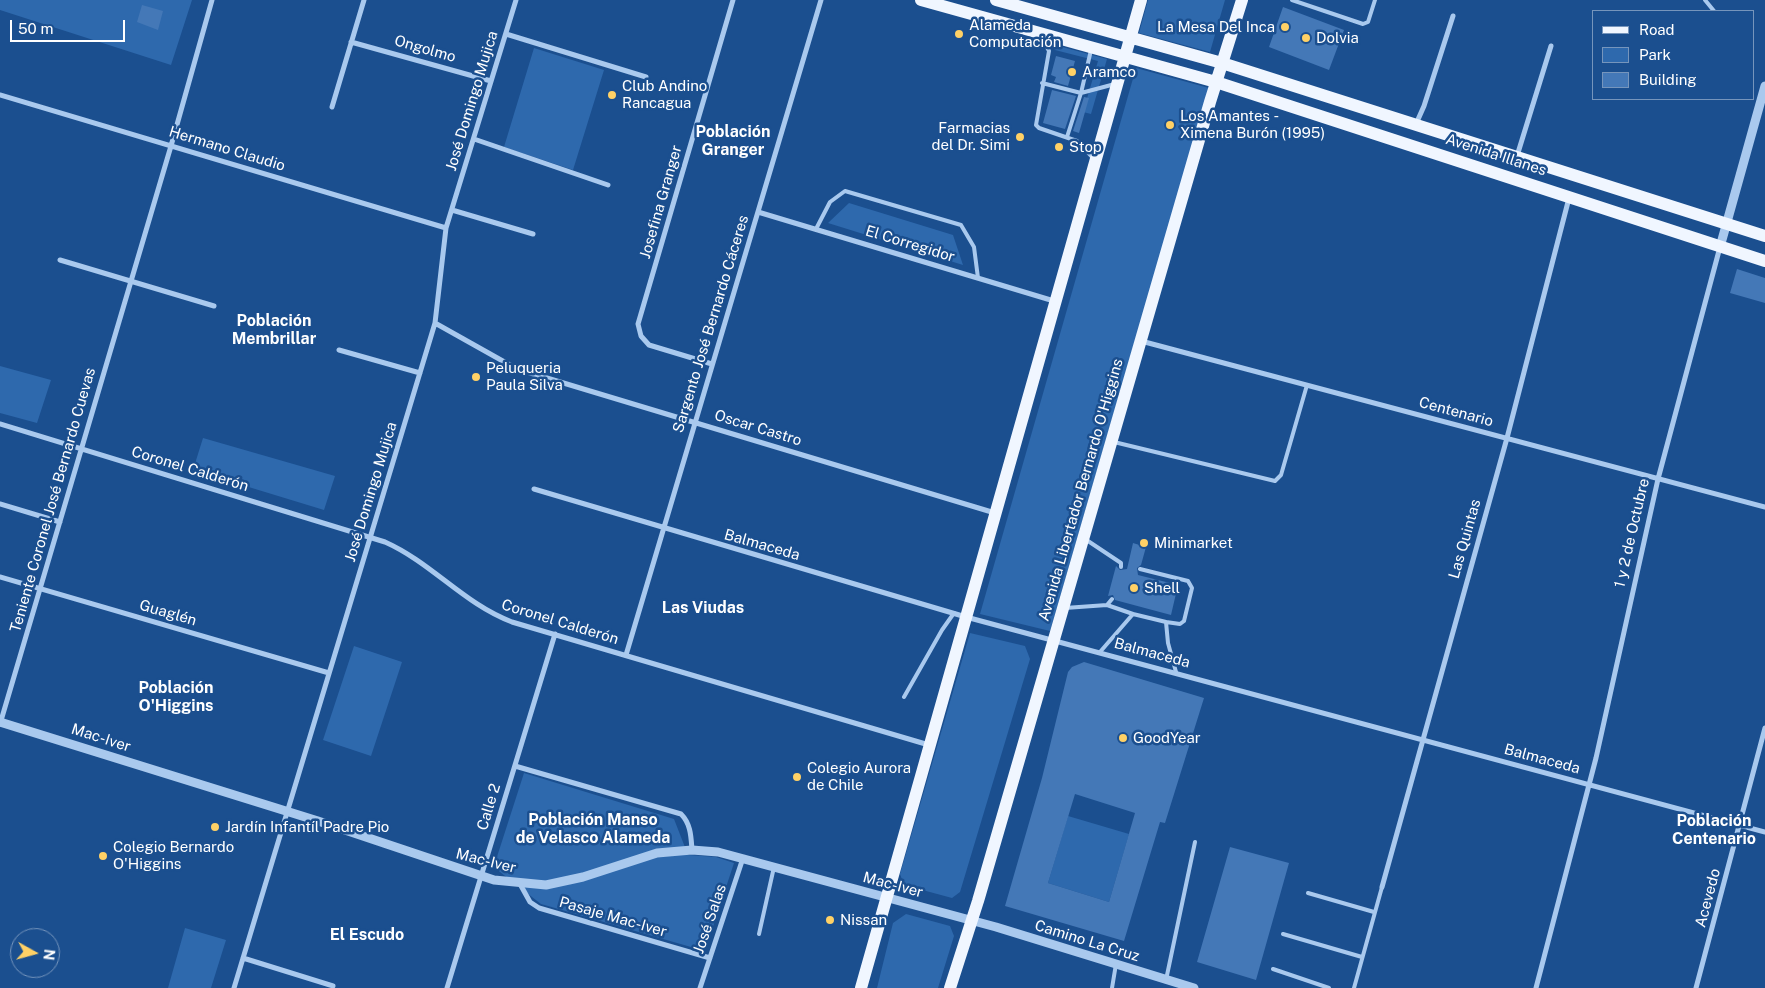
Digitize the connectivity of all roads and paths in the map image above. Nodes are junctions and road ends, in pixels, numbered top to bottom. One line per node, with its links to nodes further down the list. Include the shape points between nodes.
1 (212, 0): 35 (street, Teniente Coronel José Bernardo Cuevas)
2 (364, 0): 18 (street)
3 (516, 0): 15 (street, José Domingo Mujica)
4 (733, 0): 57 (street, Josefina Granger, via 638,324 641,336 649,345)
5 (821, 0): 41 (street, Sargento José Bernardo Cáceres)
6 (921, 0): 16 (main road, Avenida Illanes)
7 (996, 0): 17 (main road, Avenida Illanes)
8 (1141, 0): 17 (main road)
9 (1242, 0): 22 (main road, Avenida Libertador Bernardo O'Higgins)
10 (1292, 0): 11 (lane, via 1363,24 1368,22)
11 (1375, 0)
12 (1704, 0): 13 (lane)
13 (1713, 10)
14 (1453, 16): 32 (street)
15 (506, 34): 23 (street); 24 (street, José Domingo Mujica)
16 (1040, 34): 20 (main road, Avenida Illanes); 26 (lane, via 1049,51)
17 (1130, 38): 21 (main road); 22 (main road, Avenida Illanes)
18 (351, 42): 24 (street, Ongolmo); 31 (street)
19 (1551, 46): 36 (street)
20 (1092, 48): 21 (main road, Avenida Illanes); 29 (lane)
21 (1124, 57): 25 (main road, Avenida Illanes); 27 (main road)
22 (1222, 63): 25 (main road, Avenida Libertador Bernardo O'Higgins); 32 (main road, Avenida Illanes)
23 (646, 77)
24 (491, 81): 34 (street, José Domingo Mujica)
25 (1216, 82): 39 (main road, Avenida Illanes); 55 (main road, Avenida Libertador Bernardo O'Higgins)
26 (1042, 83): 29 (lane); 33 (lane, via 1036,125)
27 (1117, 83): 29 (lane); 37 (main road)
28 (1765, 86): 42 (street, 1 y 2 de Octubre)
29 (1081, 93): 33 (lane)
30 (0, 95): 35 (street, Hermano Claudio)
31 (332, 107)
32 (1416, 124): 36 (main road, Avenida Illanes)
33 (1067, 136): 37 (lane, via 1082,145)
34 (474, 139): 38 (street); 40 (street, José Domingo Mujica)
35 (171, 146): 43 (street, Hermano Claudio); 51 (street, Teniente Coronel José Bernardo Cuevas)
36 (1517, 156): 42 (main road, Avenida Illanes)
37 (1094, 162): 52 (main road)
38 (608, 185)
39 (1569, 196): 47 (main road, Avenida Illanes); 62 (street, Las Quintas)
40 (452, 210): 43 (street, José Domingo Mujica); 45 (street)
41 (758, 212): 44 (street, El Corregidor); 57 (street, Sargento José Bernardo Cáceres)
42 (1727, 224): 46 (main road, Avenida Illanes); 47 (street, 1 y 2 de Octubre)
43 (446, 228): 54 (street, José Domingo Mujica)
44 (816, 229): 50 (street, El Corregidor); 50 (lane, via 830,202 845,190 961,225 974,247)
45 (533, 234)
46 (1765, 236)
47 (1720, 247): 49 (main road, Avenida Illanes); 65 (street, 1 y 2 de Octubre)
48 (60, 260): 51 (street)
49 (1765, 261)
50 (978, 278): 52 (street, El Corregidor)
51 (130, 283): 53 (street); 64 (street, Teniente Coronel José Bernardo Cuevas)
52 (1055, 301): 69 (main road)
53 (214, 306)
54 (434, 323): 58 (street, José Domingo Mujica); 60 (street, Oscar Castro, via 518,368)
55 (1141, 341): 59 (street, Centenario); 63 (main road, Avenida Libertador Bernardo O'Higgins)
56 (339, 350): 58 (street)
57 (712, 364): 60 (street, Sargento José Bernardo Cáceres)
58 (420, 373): 72 (street, José Domingo Mujica)
59 (1307, 385): 62 (street, Centenario); 63 (lane, via 1282,475 1275,480)
60 (695, 422): 69 (street, Oscar Castro); 71 (street, Sargento José Bernardo Cáceres)
61 (0, 424): 64 (street, Coronel Calderón)
62 (1507, 438): 65 (street, Centenario); 93 (street, Las Quintas)
63 (1112, 442): 73 (main road, Avenida Libertador Bernardo O'Higgins)
64 (81, 449): 70 (street, Teniente Coronel José Bernardo Cuevas); 72 (street, Coronel Calderón)
65 (1658, 479): 68 (street, Centenario); 96 (street, 1 y 2 de Octubre)
66 (534, 489): 71 (street, Balmaceda)
67 (0, 504): 70 (street)
68 (1765, 507)
69 (995, 513): 82 (main road)
70 (60, 522): 77 (street, Teniente Coronel José Bernardo Cuevas)
71 (663, 529): 82 (street, Balmaceda); 87 (street, Sargento José Bernardo Cáceres)
72 (370, 536): 84 (street, Coronel Calderón, via 413,556 487,611); 89 (street, José Domingo Mujica)
73 (1084, 537): 74 (lane, via 1121,565); 80 (main road, Avenida Libertador Bernardo O'Higgins)
74 (1127, 566)
75 (1140, 569): 83 (lane, via 1191,583 1184,621 1180,624)
76 (0, 577): 77 (street, Guaglén)
77 (40, 588): 89 (street, Guaglén); 91 (street, Teniente Coronel José Bernardo Cuevas)
78 (1112, 599): 79 (lane)
79 (1107, 605): 80 (lane); 81 (lane)
80 (1063, 608): 85 (main road, Avenida Libertador Bernardo O'Higgins)
81 (1133, 614): 83 (lane); 86 (lane)
82 (960, 615): 85 (street, Balmaceda); 90 (lane, via 942,630); 94 (main road)
83 (1166, 622): 88 (lane)
84 (555, 634): 87 (street, Coronel Calderón); 95 (street, Calle 2)
85 (1054, 640): 86 (street, Balmaceda); 110 (main road, Avenida Libertador Bernardo O'Higgins)
86 (1100, 652): 88 (street, Balmaceda)
87 (626, 655): 94 (street, Coronel Calderón)
88 (1176, 672): 93 (street, Balmaceda)
89 (329, 673): 97 (street, José Domingo Mujica)
90 (904, 697)
91 (0, 723): 97 (street, Mac-Iver)
92 (1765, 728): 98 (street, Acevedo)
93 (1422, 740): 96 (street, Balmaceda); 106 (street, Las Quintas)
94 (929, 745): 108 (main road)
95 (515, 766): 101 (street, via 681,814 690,830); 104 (street, Calle 2)
96 (1588, 784): 98 (street, Balmaceda); 129 (street, 1 y 2 de Octubre)
97 (287, 812): 104 (street, Mac-Iver); 114 (street, José Domingo Mujica)
98 (1740, 825): 99 (street, Balmaceda); 130 (street, Acevedo)
99 (1765, 832)
100 (1195, 842): 118 (lane)
101 (692, 850): 102 (street, Mac-Iver); 105 (street, Mac-Iver, via 648,855 560,883)
102 (744, 858): 103 (street, Mac-Iver); 115 (street, José Salas)
103 (774, 866): 108 (street, Mac-Iver); 111 (lane)
104 (481, 877): 105 (street, Mac-Iver); 121 (street, Calle 2)
105 (520, 884): 115 (street, Pasaje Mac-Iver, via 530,902 540,908)
106 (1382, 887): 109 (lane)
107 (1308, 893): 109 (lane)
108 (886, 897): 110 (street, Mac-Iver); 123 (main road)
109 (1374, 912): 113 (lane)
110 (972, 921): 116 (street, Camino La Cruz); 124 (main road, Avenida Libertador Bernardo O'Higgins)
111 (759, 934)
112 (1283, 934): 113 (lane)
113 (1362, 957): 128 (lane)
114 (243, 958): 119 (street); 120 (street, José Domingo Mujica)
115 (710, 958): 122 (street, José Salas)
116 (1116, 964): 118 (street, Camino La Cruz); 125 (lane)
117 (1273, 969): 127 (lane)
118 (1166, 980): 126 (street, Camino La Cruz)
119 (333, 986)
120 (234, 988)
121 (447, 988)
122 (700, 988)
123 (861, 988)
124 (950, 988)
125 (1112, 988)
126 (1194, 988)
127 (1330, 988)
128 (1354, 988)
129 (1536, 988)
130 (1696, 988)

